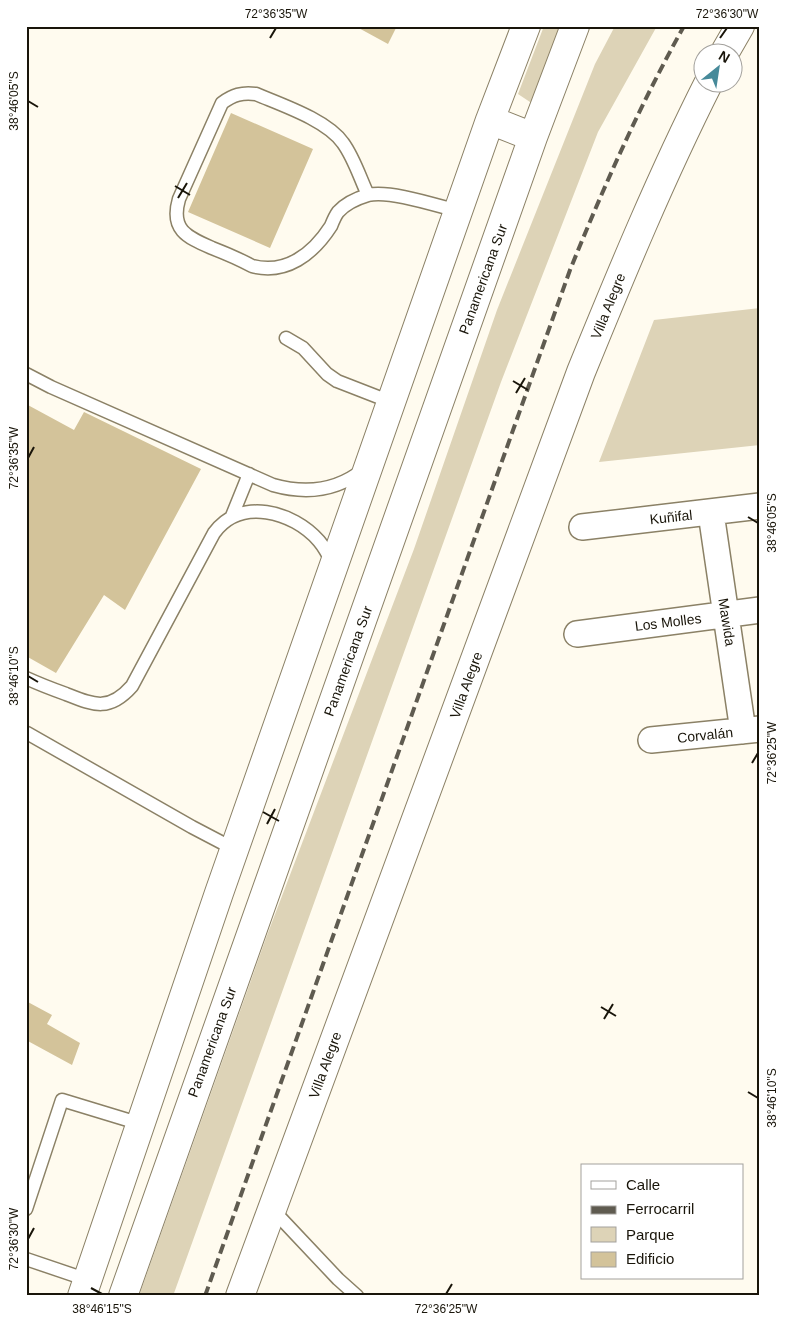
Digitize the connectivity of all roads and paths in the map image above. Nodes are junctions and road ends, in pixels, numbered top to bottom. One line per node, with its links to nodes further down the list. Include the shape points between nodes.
1 (526, 26): 6 (main road)
2 (575, 26): 7 (main road, Panamericana Sur)
3 (740, 26): 4 (main road)
4 (731, 42)
5 (704, 92): 30 (main road, Villa Alegre, via 663,176 581,372)
6 (490, 120): 7 (main road); 9 (main road)
7 (534, 137): 33 (main road, Panamericana Sur)
8 (368, 195): 8 (lane, via 338,212 310,250 292,264 274,269 252,266 189,238 180,228 176,214 179,199 222,103 236,94 246,93 256,94 335,133 350,153); 9 (lane, via 399,197)
9 (458, 211): 12 (main road)
10 (286, 338): 12 (lane, via 303,348 337,381)
11 (26, 374): 14 (lane)
12 (391, 402): 13 (main road)
13 (369, 464): 14 (lane, via 345,481 317,490 287,489); 19 (main road)
14 (249, 474): 17 (lane)
15 (760, 506): 16 (street, Kuñifal)
16 (711, 513): 18 (street, Kuñifal); 21 (street, Mawida)
17 (232, 516): 19 (lane, via 251,511 294,521 319,541); 23 (lane, via 214,533 135,682 125,694 108,703 91,704)
18 (582, 527)
19 (334, 566): 27 (main road)
20 (760, 610): 21 (street, Los Molles)
21 (726, 614): 22 (street, Los Molles); 24 (street, Mawida)
22 (577, 634)
23 (26, 678)
24 (752, 730): 26 (street, Corvalán)
25 (27, 734): 27 (lane)
26 (651, 740)
27 (234, 849): 28 (main road)
28 (141, 1124): 29 (lane, via 62,1100); 32 (main road)
29 (26, 1209)
30 (272, 1209): 34 (main road, Villa Alegre); 35 (lane)
31 (26, 1259): 32 (lane)
32 (85, 1288)
33 (123, 1296)
34 (240, 1296)
35 (357, 1296)

